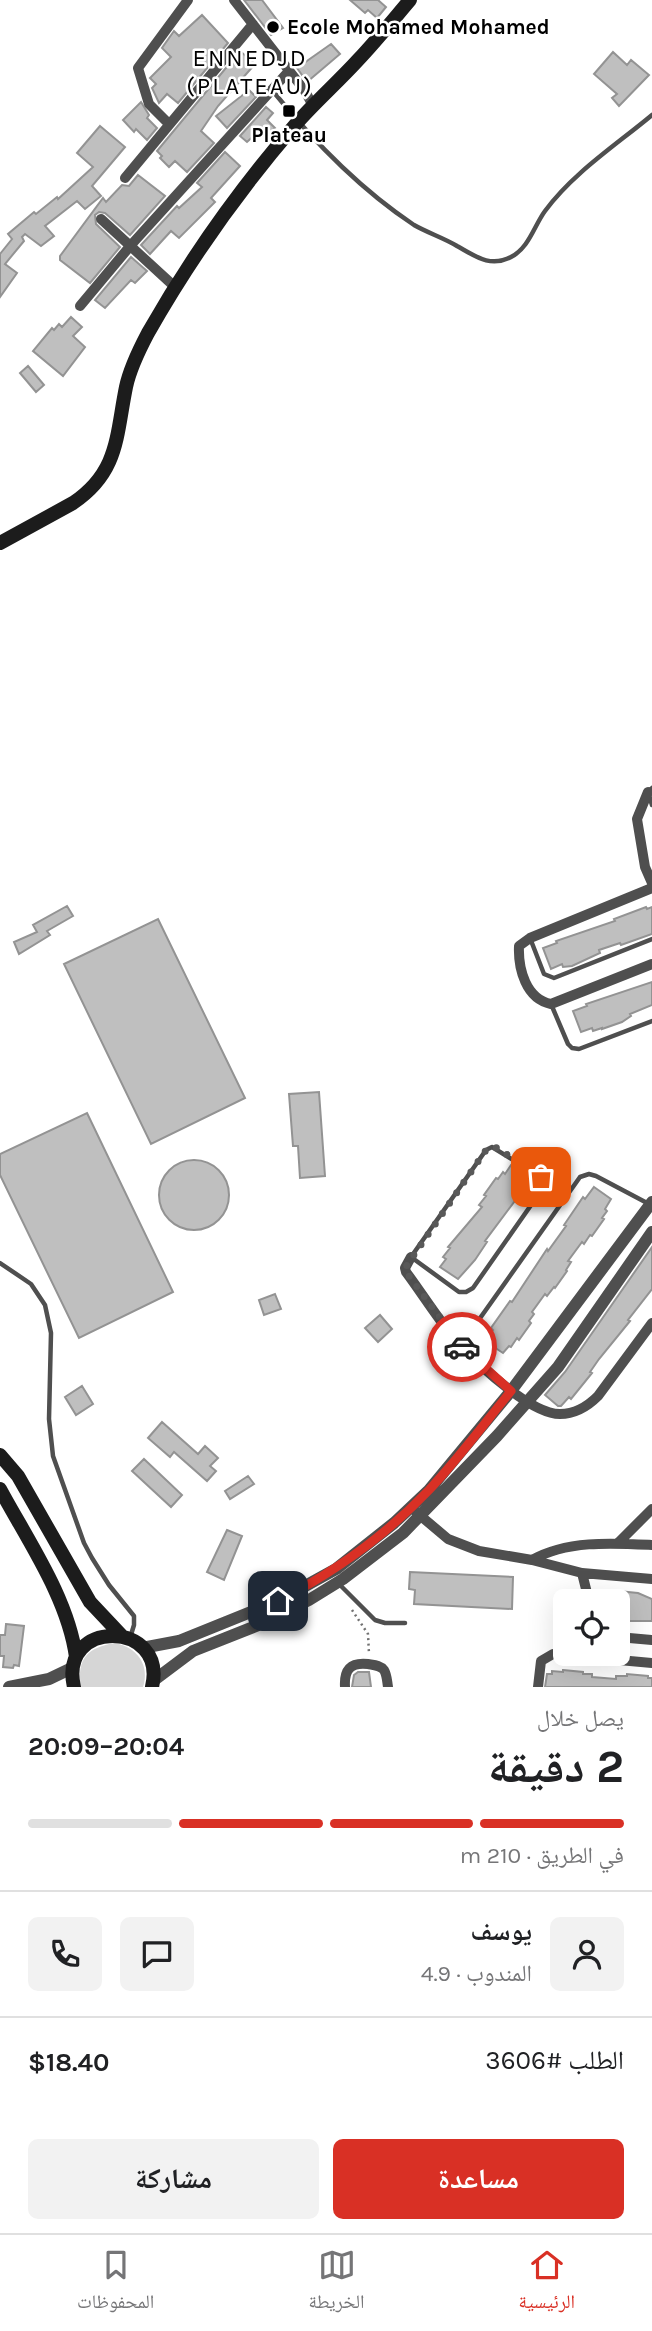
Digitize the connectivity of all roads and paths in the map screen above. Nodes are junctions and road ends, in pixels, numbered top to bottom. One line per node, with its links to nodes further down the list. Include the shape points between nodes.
1 (188, 0): 10 (street, via 138,68 149,104)
2 (234, 0): 4 (street)
3 (410, 0): 7 (main road)
4 (253, 23): 5 (street); 10 (street)
5 (288, 72): 6 (street); 7 (street)
6 (272, 90): 9 (lane); 13 (street)
7 (313, 106): 9 (main road)
8 (652, 115): 9 (lane, via 573,180 546,210 526,246 511,257 488,261 416,226 362,186)
9 (298, 122): 14 (main road, via 241,192)
10 (169, 124): 11 (street)
11 (125, 178)
12 (101, 219): 13 (street)
13 (131, 245): 14 (street); 15 (street)
14 (175, 286): 16 (main road, via 132,367 115,450 103,475 73,503)
15 (80, 306)
16 (0, 543)
17 (650, 790): 18 (lane); 19 (street, via 637,818)
18 (652, 805)
19 (652, 886): 20 (street)
20 (530, 938): 21 (lane, via 544,974 554,978); 23 (street, via 519,946 524,980 543,1003)
21 (652, 939)
22 (652, 964): 23 (street)
23 (551, 1004): 24 (lane, via 572,1048)
24 (652, 1021)
25 (651, 1203): 30 (lane, via 589,1174 580,1177); 31 (street)
26 (652, 1232): 32 (street, via 568,1355)
27 (411, 1257): 27 (lane, via 459,1292 473,1288 543,1188 541,1177 497,1148 486,1150); 30 (street, via 406,1272)
28 (0, 1263): 49 (lane, via 31,1284 48,1313 53,1456 92,1558 134,1616)
29 (652, 1323): 32 (street, via 588,1406 558,1414)
30 (460, 1345): 31 (street)
31 (511, 1391): 32 (street); 35 (street)
32 (527, 1403): 37 (street)
33 (0, 1455): 45 (main road, via 18,1476)
34 (0, 1489): 47 (main road)
35 (411, 1507): 37 (street); 40 (street)
36 (652, 1509): 38 (street)
37 (420, 1517): 40 (street); 41 (street, via 463,1546)
38 (618, 1543): 39 (street); 41 (street, via 552,1551)
39 (652, 1545)
40 (376, 1547): 43 (street)
41 (532, 1560): 42 (street)
42 (582, 1573): 44 (street); 46 (street)
43 (337, 1579): 48 (lane, via 375,1620); 52 (street, via 178,1641); 55 (path, via 368,1634); 56 (street, via 285,1612 187,1654)
44 (652, 1579)
45 (82, 1589): 47 (main road); 49 (main road, via 98,1612)
46 (586, 1589)
47 (60, 1601): 53 (main road, via 69,1623)
48 (405, 1623)
49 (126, 1637): 52 (main road); 53 (main road, via 95,1639)
50 (630, 1638): 51 (street)
51 (652, 1640)
52 (142, 1647): 56 (main road, via 152,1663)
53 (74, 1662): 57 (street, via 49,1679); 58 (main road)
54 (652, 1663): 61 (street, via 553,1654 541,1661)
55 (367, 1664): 59 (street, via 349,1667); 60 (street, via 383,1670)
56 (152, 1684)
57 (9, 1687)
58 (74, 1687)
59 (345, 1687)
60 (388, 1687)
61 (538, 1687)

